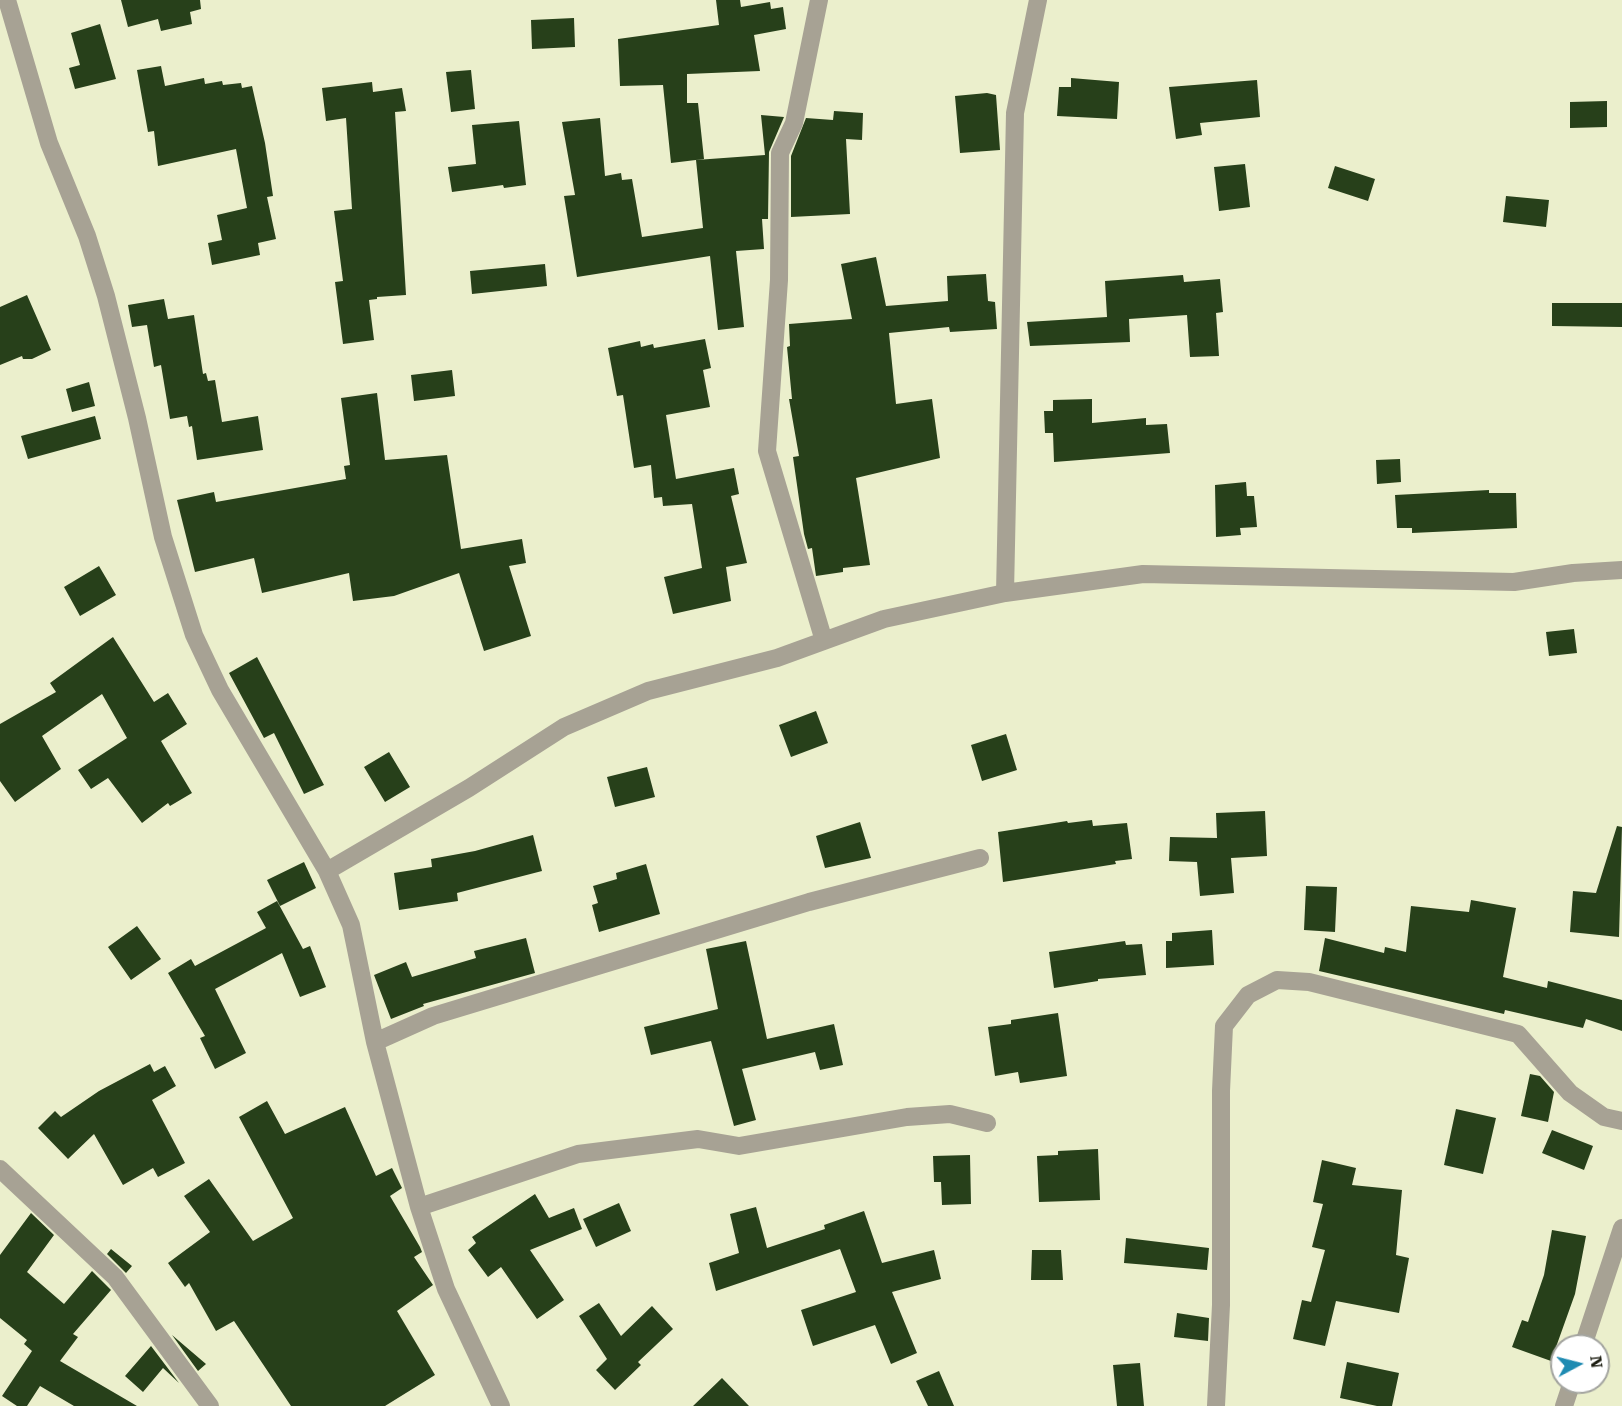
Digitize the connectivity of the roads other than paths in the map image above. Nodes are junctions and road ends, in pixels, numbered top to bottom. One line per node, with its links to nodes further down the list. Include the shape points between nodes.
1 (7, 0): 8 (street, via 46,133 106,296 163,537 195,635 220,690)
2 (819, 0): 6 (street, via 794,123 780,153 779,280 767,451)
3 (1038, 0): 5 (street, via 1015,113)
4 (1622, 570): 5 (street, via 1514,582 1143,574)
5 (1005, 593): 6 (street, via 884,619)
6 (824, 641): 8 (street, via 777,658 648,691 564,727)
7 (980, 858): 9 (street, via 809,902 433,1016)
8 (327, 871): 9 (street, via 351,925)
9 (375, 1042): 13 (street)
10 (1622, 1121): 18 (street, via 1604,1117 1570,1093 1518,1034 1309,982 1277,980 1248,995 1224,1026)
11 (987, 1123): 13 (street, via 950,1114 907,1117 739,1146 698,1138 578,1154)
12 (0, 1168): 16 (street, via 115,1277)
13 (419, 1207): 17 (street, via 446,1289)
14 (1622, 1228): 15 (street)
15 (1587, 1334)
16 (210, 1406)
17 (501, 1406)
18 (1216, 1406)

